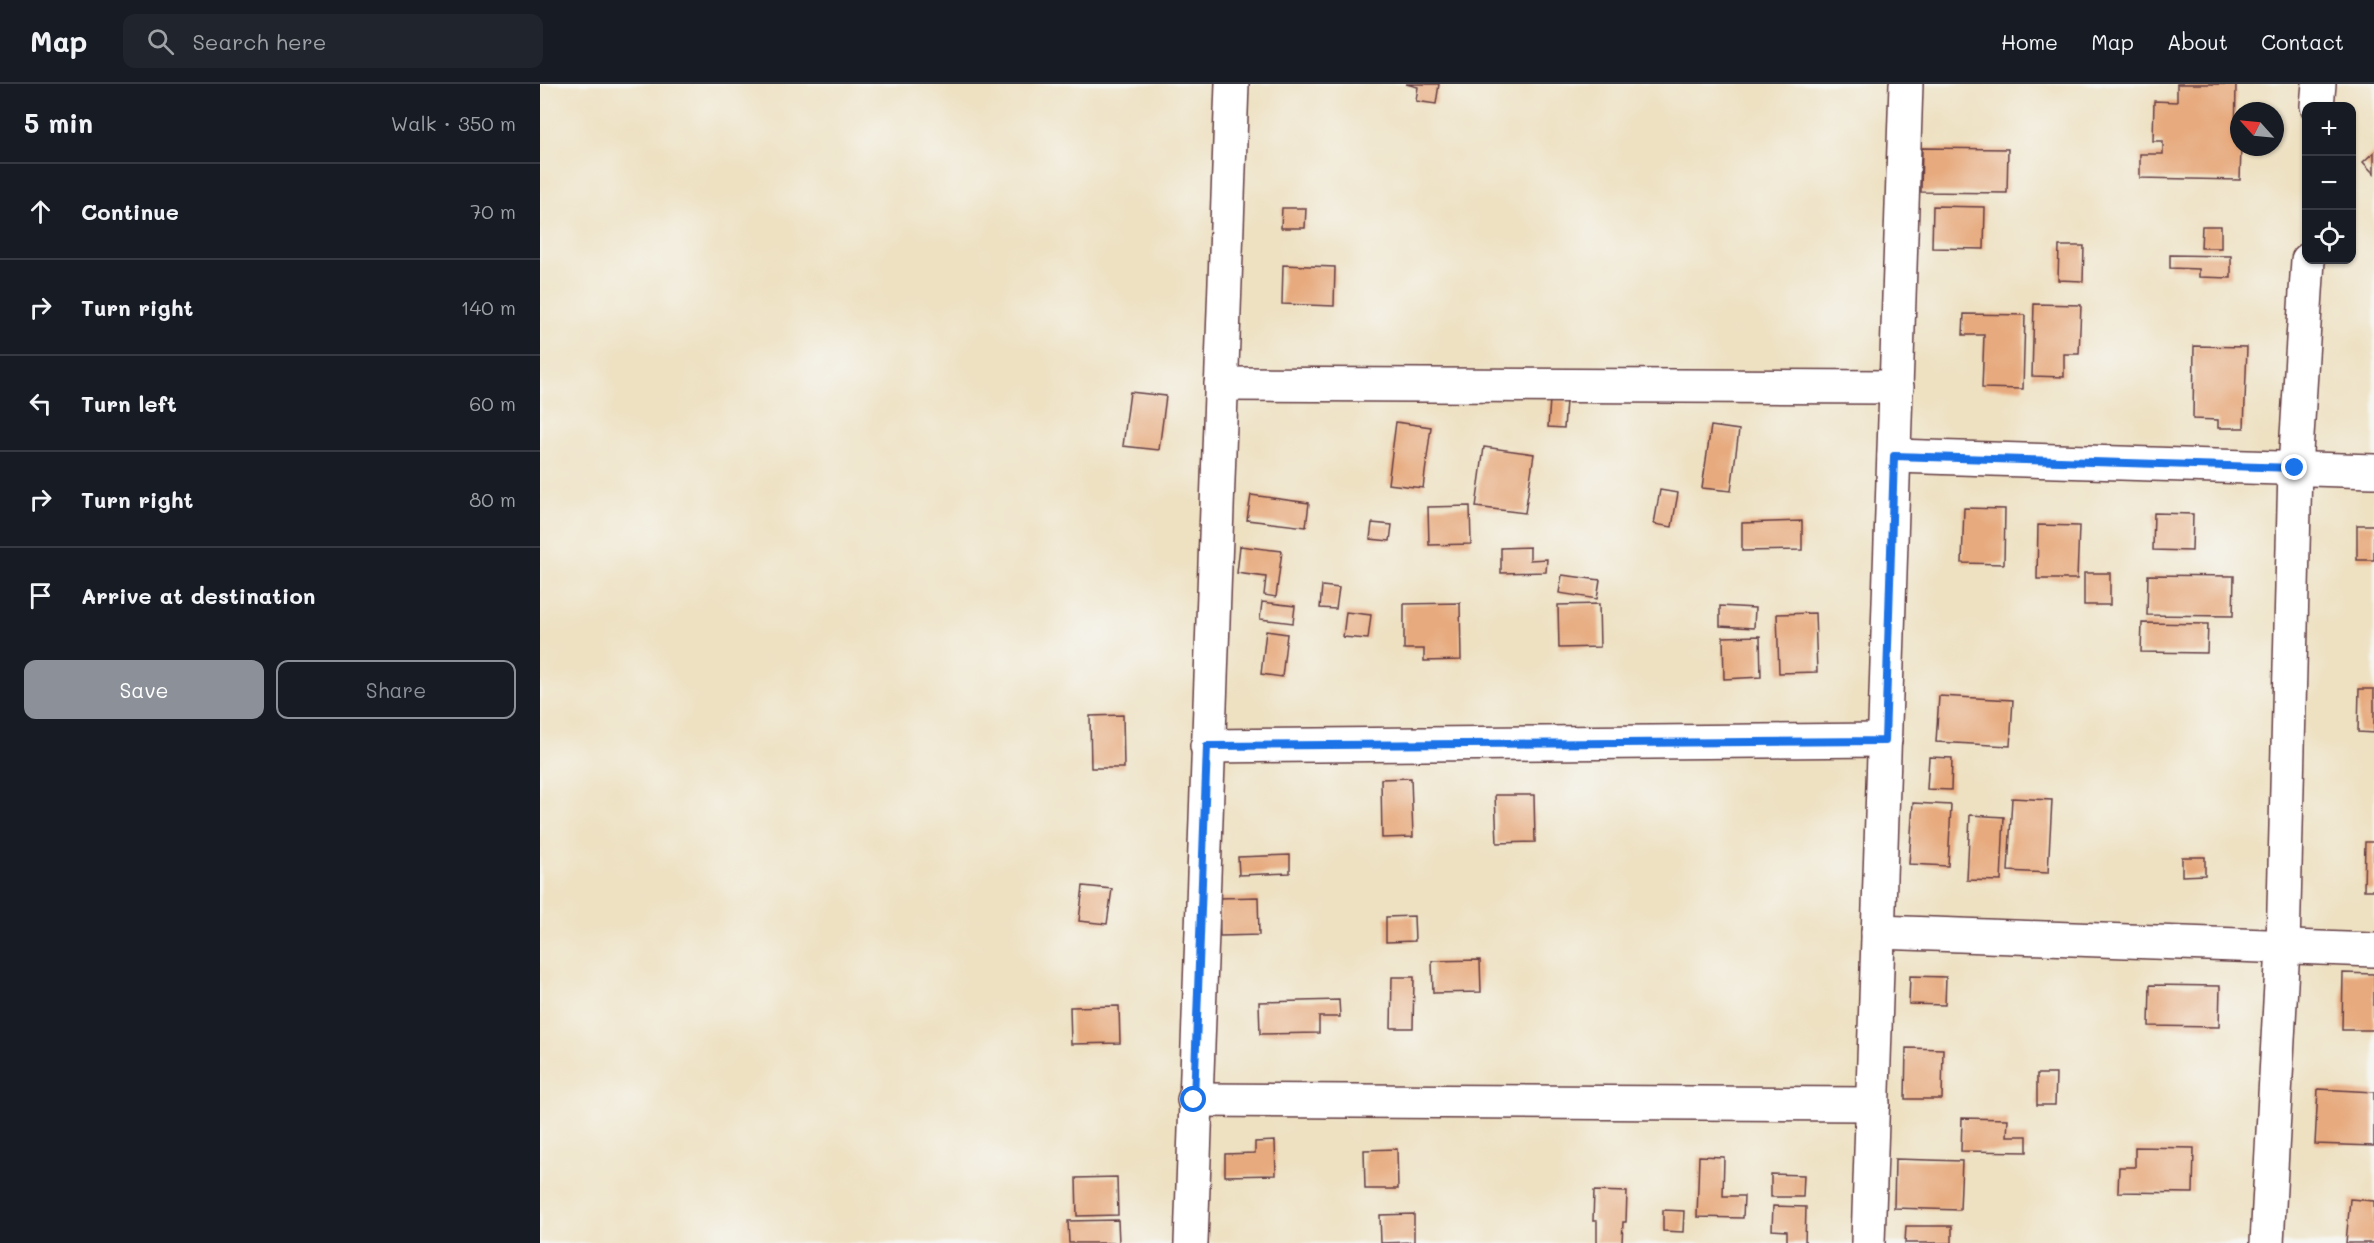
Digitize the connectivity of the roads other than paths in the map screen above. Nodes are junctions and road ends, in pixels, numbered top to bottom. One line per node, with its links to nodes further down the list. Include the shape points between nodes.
1 (1232, 84): 6 (street)
2 (1906, 84): 7 (street)
3 (2319, 84): 4 (street)
4 (2317, 102)
5 (2308, 264): 9 (street)
6 (1221, 384): 7 (street); 12 (street)
7 (1897, 387): 8 (street)
8 (1894, 456): 9 (street); 11 (street)
9 (2295, 468): 10 (street); 14 (street)
10 (2374, 471)
11 (1885, 741): 12 (street); 13 (street)
12 (1207, 746): 16 (street)
13 (1878, 932): 14 (street); 17 (street)
14 (2283, 947): 15 (street); 20 (street)
15 (2374, 950)
16 (1194, 1100): 17 (street); 18 (street)
17 (1873, 1104): 19 (street)
18 (1191, 1243)
19 (1868, 1243)
20 (2267, 1243)

